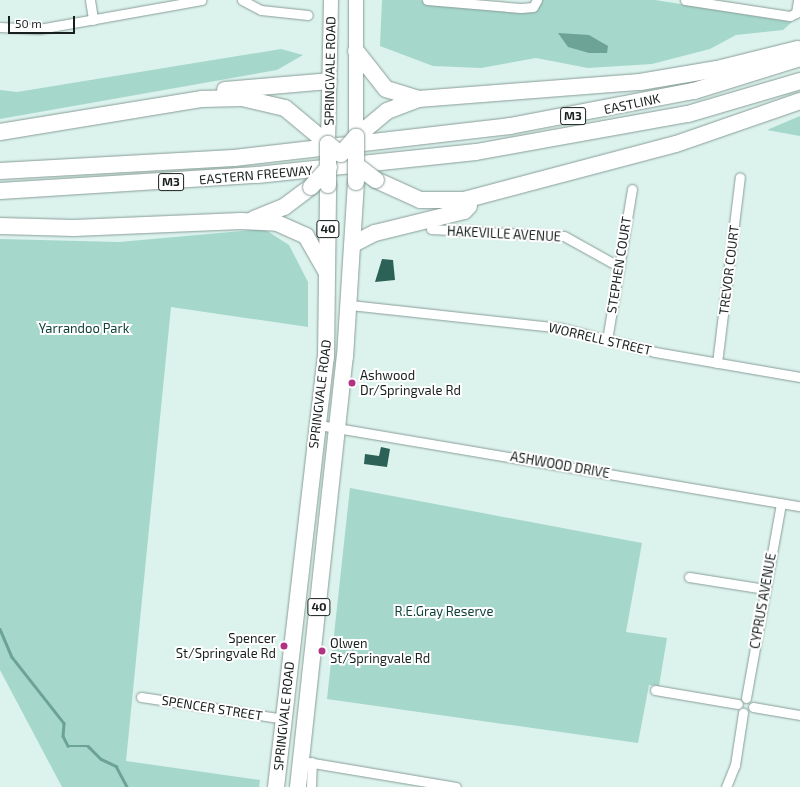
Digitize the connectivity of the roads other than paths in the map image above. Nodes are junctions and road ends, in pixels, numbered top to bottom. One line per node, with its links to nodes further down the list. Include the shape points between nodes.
1 (90, 0): 11 (street)
2 (201, 0): 11 (street)
3 (242, 0): 10 (street, via 261,10)
4 (332, 0): 16 (main road, SPRINGVALE ROAD / 40)
5 (356, 0): 14 (main road, SPRINGVALE ROAD / 40)
6 (427, 0): 7 (street, via 521,8 533,6)
7 (537, 0)
8 (686, 0): 9 (street, via 790,16 796,13)
9 (798, 0)
10 (308, 15)
11 (94, 20): 12 (street, via 32,30)
12 (0, 27)
13 (800, 48): 18 (highway, via 717,69 640,82)
14 (356, 52): 18 (highway, via 382,86); 22 (main road, SPRINGVALE ROAD / 40)
15 (800, 58): 23 (highway, EASTLINK / M3, via 721,84 608,110)
16 (329, 81): 20 (highway, via 239,88); 23 (main road, SPRINGVALE ROAD / 40)
17 (800, 81): 24 (highway, EASTLINK / M3, via 730,103 642,124 513,146)
18 (418, 99): 22 (highway, via 387,111)
19 (800, 101): 31 (highway, via 676,144)
20 (177, 103): 21 (highway); 23 (highway, via 222,98 266,101 295,114)
21 (0, 132)
22 (359, 132): 23 (highway, bridge); 25 (highway, SPRINGVALE ROAD / 40, bridge)
23 (331, 143): 25 (highway); 26 (highway, SPRINGVALE ROAD / 40, bridge); 27 (highway, EASTERN FREEWAY / M3, via 161,164)
24 (392, 162): 30 (highway, EASTERN FREEWAY / M3, via 128,186)
25 (356, 165): 31 (highway, bridge, via 408,198 429,202); 35 (highway, SPRINGVALE ROAD / 40, bridge)
26 (329, 167): 32 (highway, bridge, via 311,187 274,212); 37 (highway, SPRINGVALE ROAD / 40, bridge)
27 (0, 171)
28 (740, 176): 40 (street, TREVOR COURT)
29 (632, 189): 36 (street, STEPHEN COURT)
30 (0, 191)
31 (477, 197): 35 (highway, via 464,211 375,233)
32 (241, 221): 33 (highway, via 74,228); 37 (highway, via 277,223 295,229 311,242)
33 (0, 226)
34 (431, 229): 36 (street, HAKEVILLE AVENUE, via 564,236)
35 (353, 244): 38 (highway, SPRINGVALE ROAD / 40)
36 (618, 266): 39 (street, STEPHEN COURT)
37 (328, 274): 42 (highway, SPRINGVALE ROAD / 40, via 327,346)
38 (350, 305): 39 (street, WORRELL STREET, via 561,328); 43 (highway, SPRINGVALE ROAD / 40)
39 (608, 340): 40 (street, WORRELL STREET)
40 (717, 363): 41 (street, WORRELL STREET)
41 (800, 377)
42 (319, 425): 43 (street, ASHWOOD DRIVE); 55 (highway, SPRINGVALE ROAD / 40)
43 (338, 427): 44 (street, ASHWOOD DRIVE); 56 (highway, SPRINGVALE ROAD / 40)
44 (781, 503): 45 (street, ASHWOOD DRIVE); 47 (street, CYPRUS AVENUE)
45 (800, 506)
46 (689, 577): 47 (street)
47 (765, 589): 50 (street, CYPRUS AVENUE)
48 (655, 690): 51 (street)
49 (141, 697): 55 (street, SPENCER STREET)
50 (746, 698): 51 (street); 52 (street)
51 (738, 704): 53 (street)
52 (753, 706): 53 (street); 54 (street)
53 (743, 713): 61 (street, via 735,765)
54 (800, 714)
55 (284, 719): 57 (highway, SPRINGVALE ROAD / 40)
56 (307, 762): 58 (highway, SPRINGVALE ROAD / 40); 59 (street, SPRINGVALE ROAD); 60 (street)
57 (276, 787)
58 (298, 787)
59 (311, 787)
60 (456, 787)
61 (726, 787)

